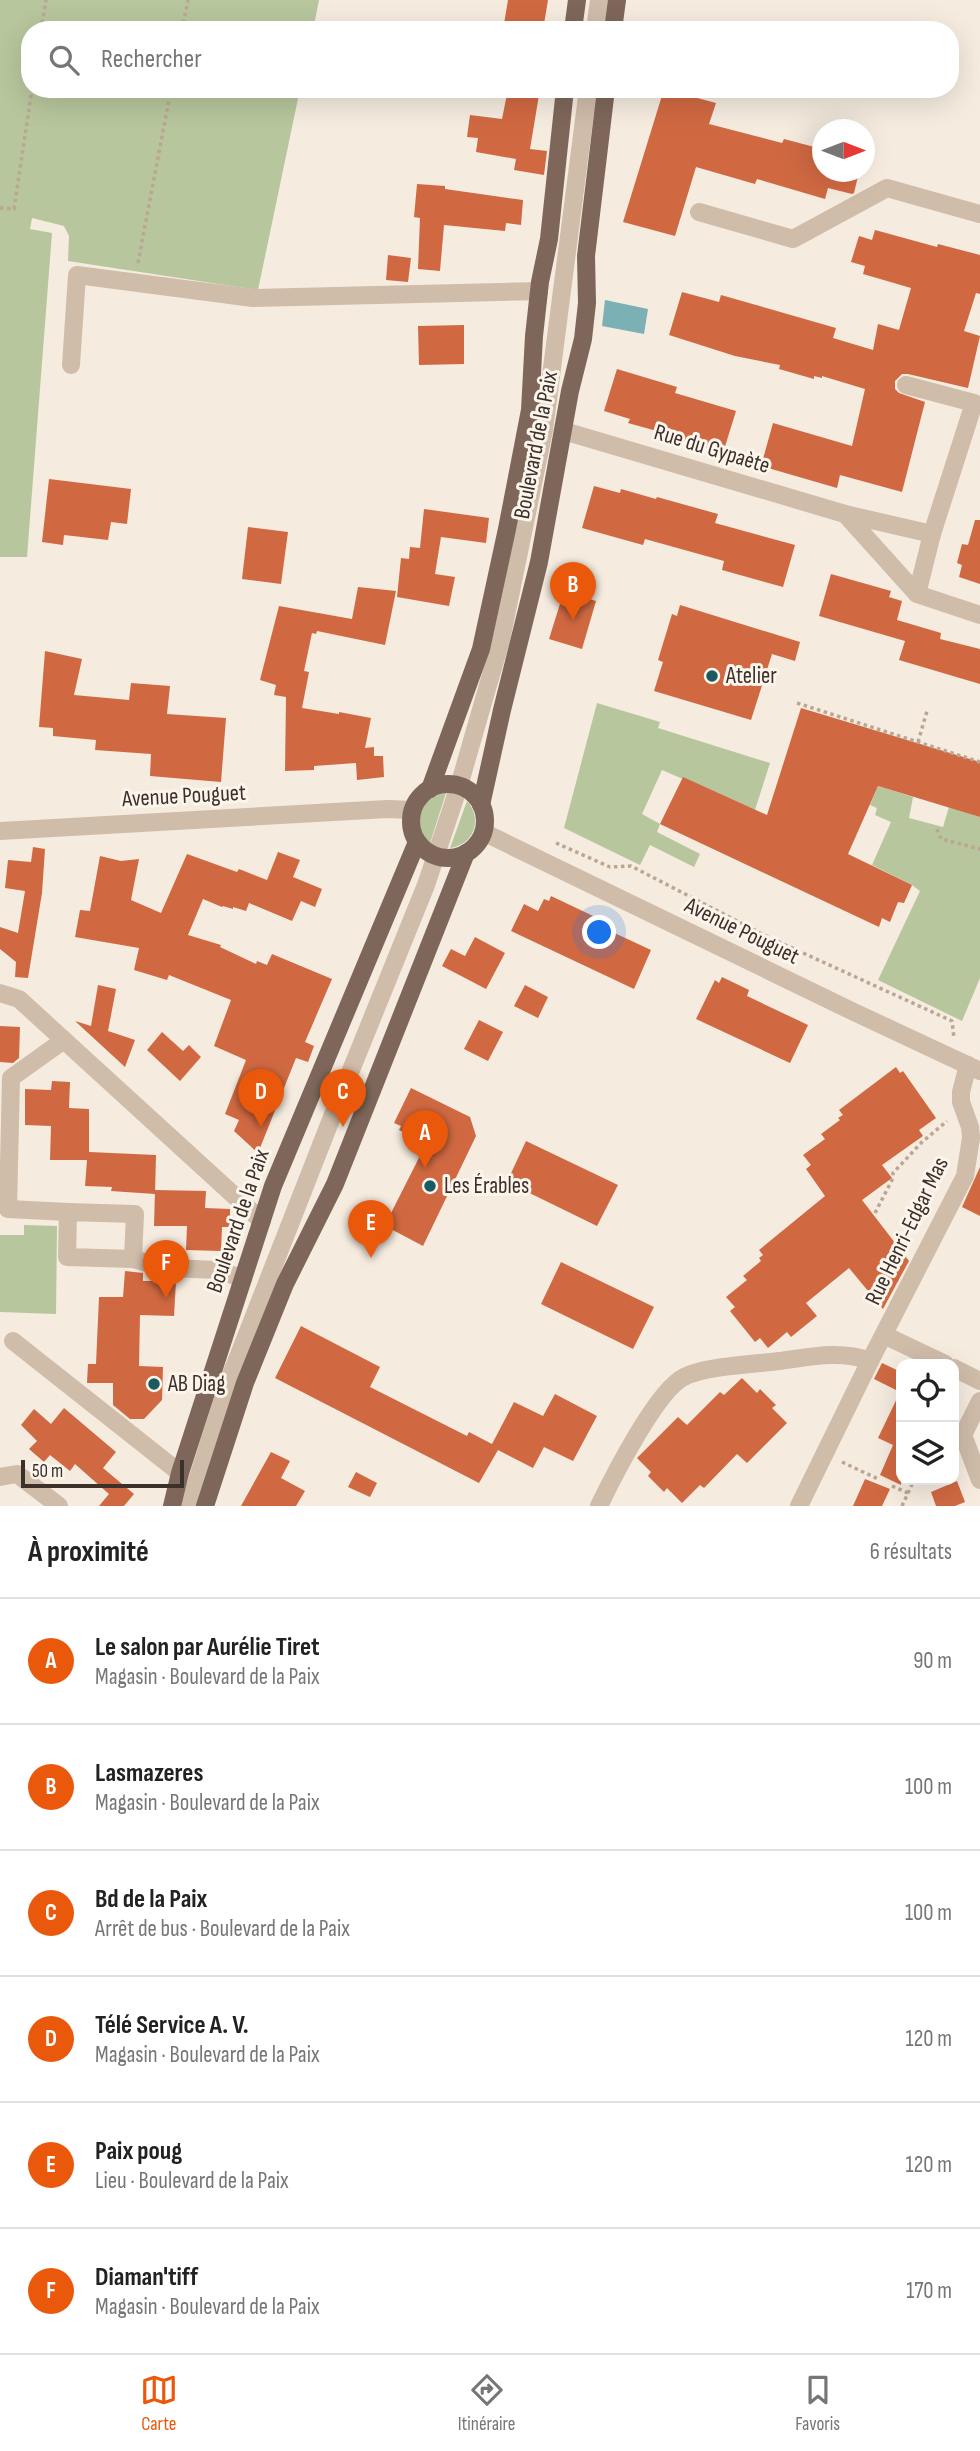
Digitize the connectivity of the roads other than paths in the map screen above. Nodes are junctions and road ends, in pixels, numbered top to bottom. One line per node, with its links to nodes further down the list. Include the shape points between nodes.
1 (577, 0): 4 (main road)
2 (599, 0): 5 (street)
3 (617, 0): 6 (main road)
4 (574, 21)
5 (596, 21)
6 (614, 21)
7 (564, 98): 12 (main road, Boulevard de la Paix)
8 (587, 98): 20 (street, via 544,430 501,640)
9 (605, 98): 15 (main road, Boulevard de la Paix, via 586,256 583,339)
10 (699, 212): 11 (street, via 793,239 887,188)
11 (980, 214)
12 (539, 291): 13 (street, via 253,298 78,275); 21 (main road, Boulevard de la Paix, via 530,410 481,649)
13 (71, 365)
14 (906, 385): 17 (street, via 974,403)
15 (564, 431): 16 (street, Rue du Gypaète); 22 (main road, Boulevard de la Paix, via 539,562)
16 (845, 514): 17 (street, Rue du Gypaète); 18 (street)
17 (932, 534): 18 (street)
18 (918, 594): 19 (street)
19 (980, 615)
20 (459, 786): 21 (main road); 22 (main road); 28 (street)
21 (430, 789): 23 (main road, Boulevard de la Paix, via 419,797)
22 (481, 805): 25 (main road, Boulevard de la Paix)
23 (413, 810): 24 (street, Avenue Pouguet); 26 (main road, via 411,827)
24 (0, 831)
25 (483, 832): 27 (main road); 31 (street, Avenue Pouguet)
26 (417, 842): 28 (main road); 33 (main road, Boulevard de la Paix)
27 (466, 853): 28 (main road, via 452,858); 46 (main road, via 340,1172 285,1284)
28 (436, 856): 46 (street, via 229,1380)
29 (0, 993): 30 (street, via 19,999)
30 (64, 1040): 32 (street, via 11,1077 8,1209); 33 (street)
31 (968, 1065): 36 (street, Rue Henri-Edgar Mas, via 961,1092 971,1138 965,1176)
32 (68, 1212): 34 (street, via 67,1257); 34 (street, via 135,1214)
33 (262, 1221): 35 (main road, Boulevard de la Paix)
34 (133, 1259): 35 (street, via 167,1268 219,1270)
35 (243, 1279): 43 (main road, Boulevard de la Paix)
36 (884, 1335): 38 (street, Rue Henri-Edgar Mas); 39 (street, Rue Henri-Edgar Mas)
37 (13, 1341): 43 (street)
38 (934, 1359)
39 (870, 1361): 49 (street, via 832,1355 719,1368 683,1377 643,1425); 50 (street, Rue Henri-Edgar Mas)
40 (959, 1370): 41 (street)
41 (980, 1381)
42 (980, 1401): 45 (street, via 963,1435)
43 (180, 1474): 48 (main road, Boulevard de la Paix)
44 (0, 1477): 47 (street, via 17,1474)
45 (980, 1480)
46 (194, 1503)
47 (59, 1506)
48 (172, 1506)
49 (598, 1506)
50 (799, 1506)

